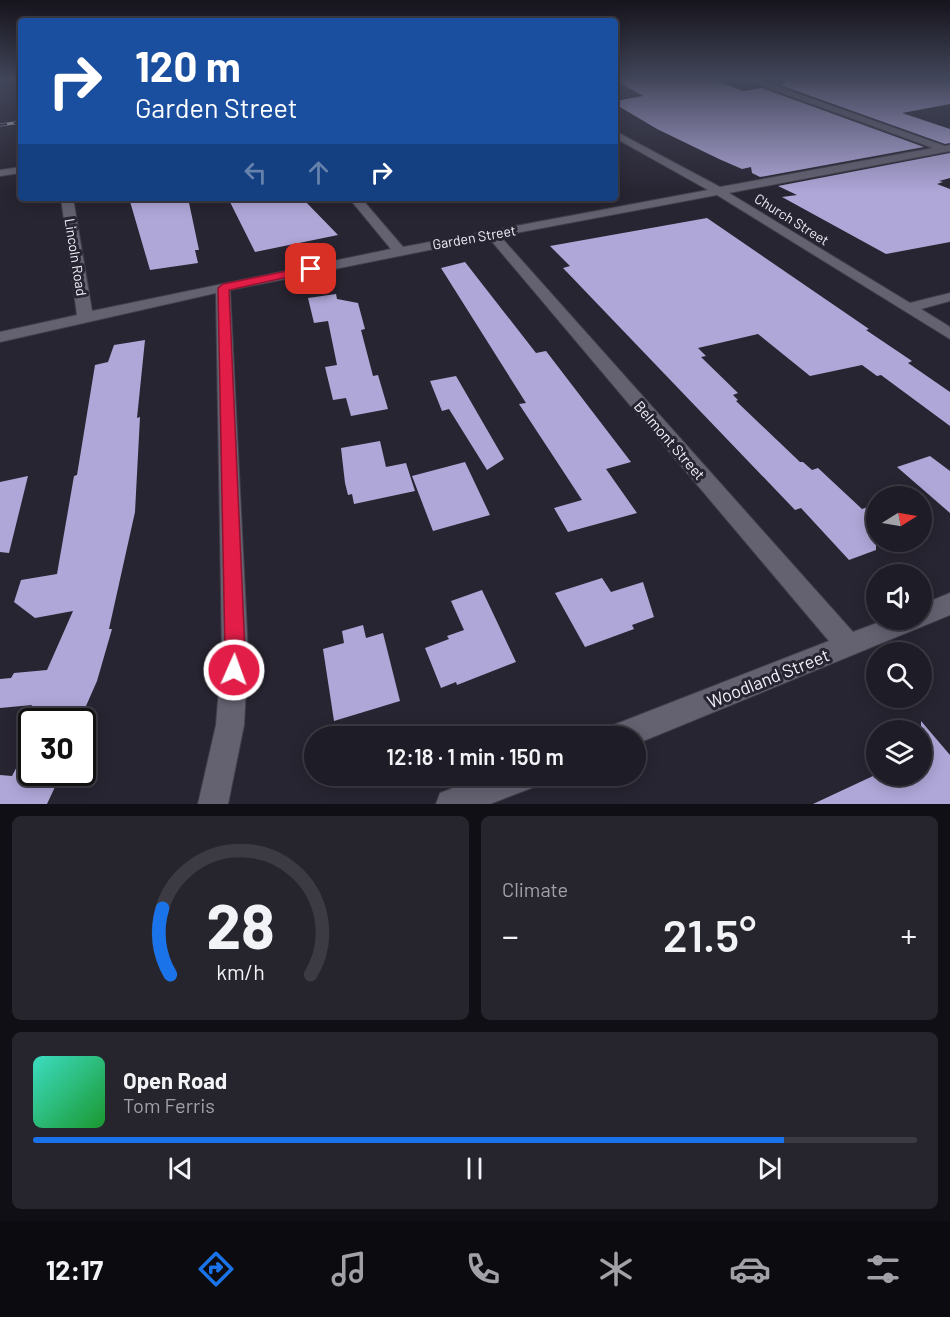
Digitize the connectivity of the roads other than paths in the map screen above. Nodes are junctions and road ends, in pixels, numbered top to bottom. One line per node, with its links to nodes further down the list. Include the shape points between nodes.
1 (859, 118): 3 (street)
2 (618, 136): 6 (street, Church Street)
3 (947, 148): 6 (street, Garden Street)
4 (18, 170): 5 (street)
5 (0, 173)
6 (720, 192): 9 (street, Garden Street); 13 (street, Church Street)
7 (67, 201): 14 (street, Lincoln Road)
8 (358, 201): 10 (street)
9 (492, 234): 10 (street, Garden Street); 20 (street, Belmont Street)
10 (400, 251): 11 (street, Garden Street)
11 (223, 288): 14 (street, Garden Street); 23 (street, via 235,652 230,724)
12 (950, 297): 13 (street)
13 (908, 308): 15 (street, Church Street)
14 (85, 317): 16 (street, Garden Street)
15 (950, 334)
16 (0, 337)
17 (950, 604): 18 (street)
18 (932, 611)
19 (888, 630): 20 (street, Woodland Street)
20 (849, 646): 21 (street, Woodland Street)
21 (646, 726)
22 (497, 786): 24 (street)
23 (213, 804)
24 (451, 804)

